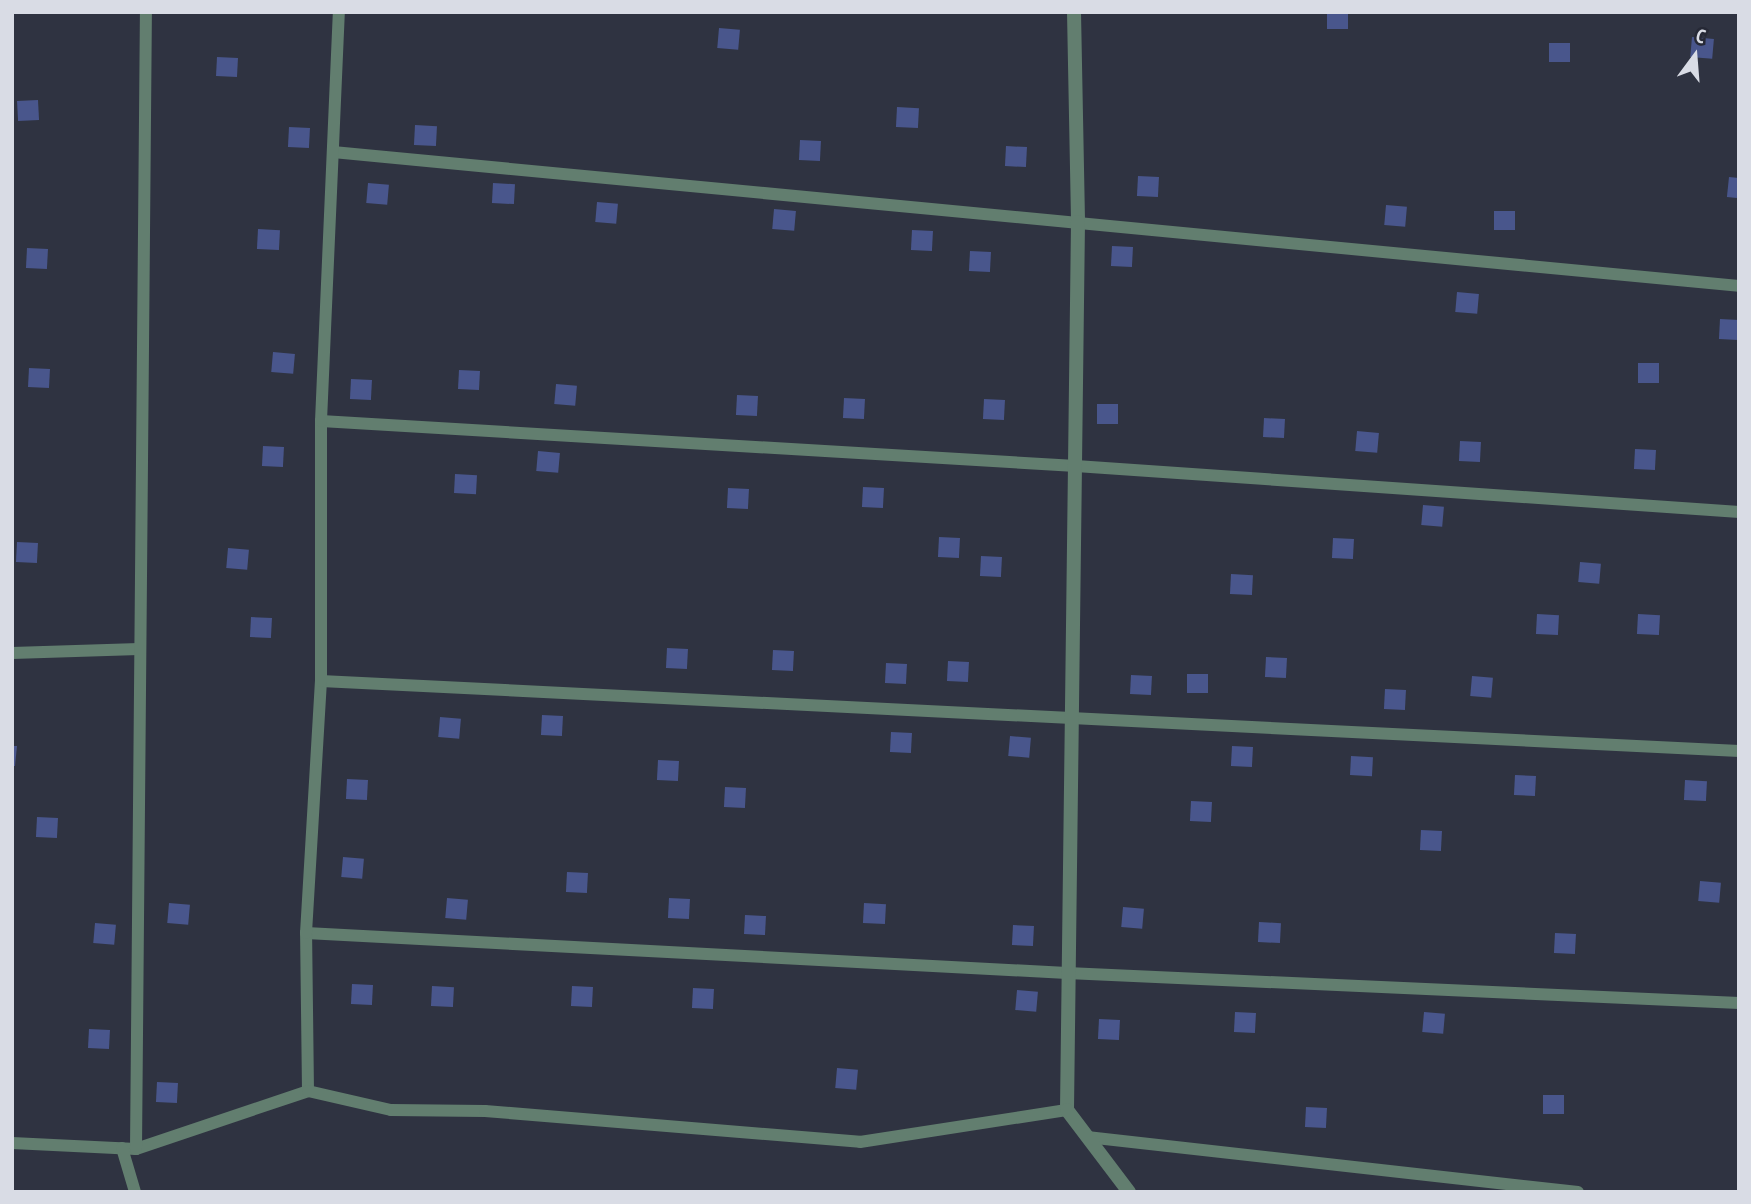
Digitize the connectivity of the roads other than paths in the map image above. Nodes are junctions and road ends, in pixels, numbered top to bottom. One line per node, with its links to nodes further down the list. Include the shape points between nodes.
1 (146, 12): 10 (lane)
2 (340, 12): 4 (lane)
3 (1074, 12): 5 (street)
4 (333, 152): 5 (lane); 7 (lane)
5 (1078, 222): 6 (lane); 8 (street)
6 (1739, 286)
7 (321, 421): 8 (lane); 12 (lane)
8 (1076, 466): 9 (lane); 13 (street)
9 (1739, 512)
10 (139, 649): 11 (lane); 23 (lane)
11 (12, 653)
12 (321, 681): 13 (lane); 15 (lane)
13 (1071, 720): 14 (lane); 16 (street)
14 (1739, 751)
15 (306, 933): 16 (lane); 18 (lane)
16 (1067, 973): 17 (lane); 19 (street)
17 (1739, 1003)
18 (308, 1091): 19 (lane, via 391,1110 485,1111 860,1142); 23 (lane)
19 (1067, 1110): 20 (street)
20 (1087, 1137): 25 (street); 26 (lane)
21 (12, 1143): 22 (lane)
22 (122, 1148): 23 (lane); 24 (lane)
23 (136, 1149)
24 (135, 1192)
25 (1129, 1192)
26 (1578, 1192)

